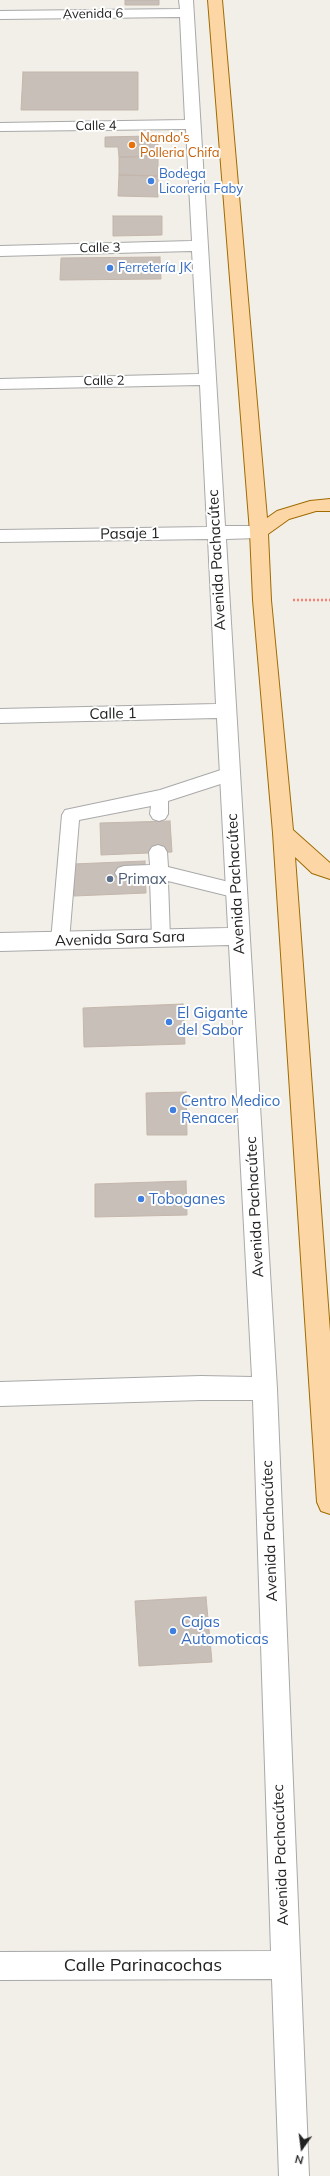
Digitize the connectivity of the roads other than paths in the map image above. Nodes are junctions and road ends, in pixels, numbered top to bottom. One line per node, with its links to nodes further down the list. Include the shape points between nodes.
1 (215, 0): 12 (main road)
2 (186, 7): 3 (street, Avenida 6); 4 (street, Avenida Pachacútec)
3 (0, 16)
4 (192, 124): 5 (street, Calle 4); 6 (street, Avenida Pachacútec)
5 (0, 127)
6 (200, 246): 7 (street, Calle 3); 8 (street, Avenida Pachacútec)
7 (0, 251)
8 (207, 379): 9 (street, Calle 2); 11 (street, Avenida Pachacútec)
9 (0, 384)
10 (330, 505): 12 (main road, via 316,505 283,515)
11 (216, 532): 12 (street, Pasaje 1); 13 (street, Pasaje 1); 14 (street, Avenida Pachacútec)
12 (259, 532): 17 (main road, via 262,600)
13 (0, 536)
14 (226, 711): 15 (street, Calle 1); 16 (street, Avenida Pachacútec)
15 (0, 716)
16 (230, 774): 22 (street, Avenida Pachacútec); 25 (lane, via 160,805 71,815 71,875)
17 (283, 833): 19 (main road, via 320,867); 29 (main road)
18 (158, 852): 20 (lane)
19 (330, 871)
20 (159, 872): 21 (lane); 22 (lane); 24 (lane)
21 (124, 874)
22 (237, 891): 23 (street, Avenida Pachacútec)
23 (239, 936): 24 (street, Avenida Sara Sara); 27 (street, Avenida Pachacútec)
24 (161, 938): 25 (street, Avenida Sara Sara)
25 (60, 941): 26 (street, Avenida Sara Sara)
26 (0, 942)
27 (265, 1389): 28 (street, via 200,1388); 31 (street, Avenida Pachacútec)
28 (0, 1394)
29 (330, 1502)
30 (0, 1966): 31 (street, Calle Parinacochas)
31 (285, 1966): 32 (street, Avenida Pachacútec)
32 (294, 2176)

